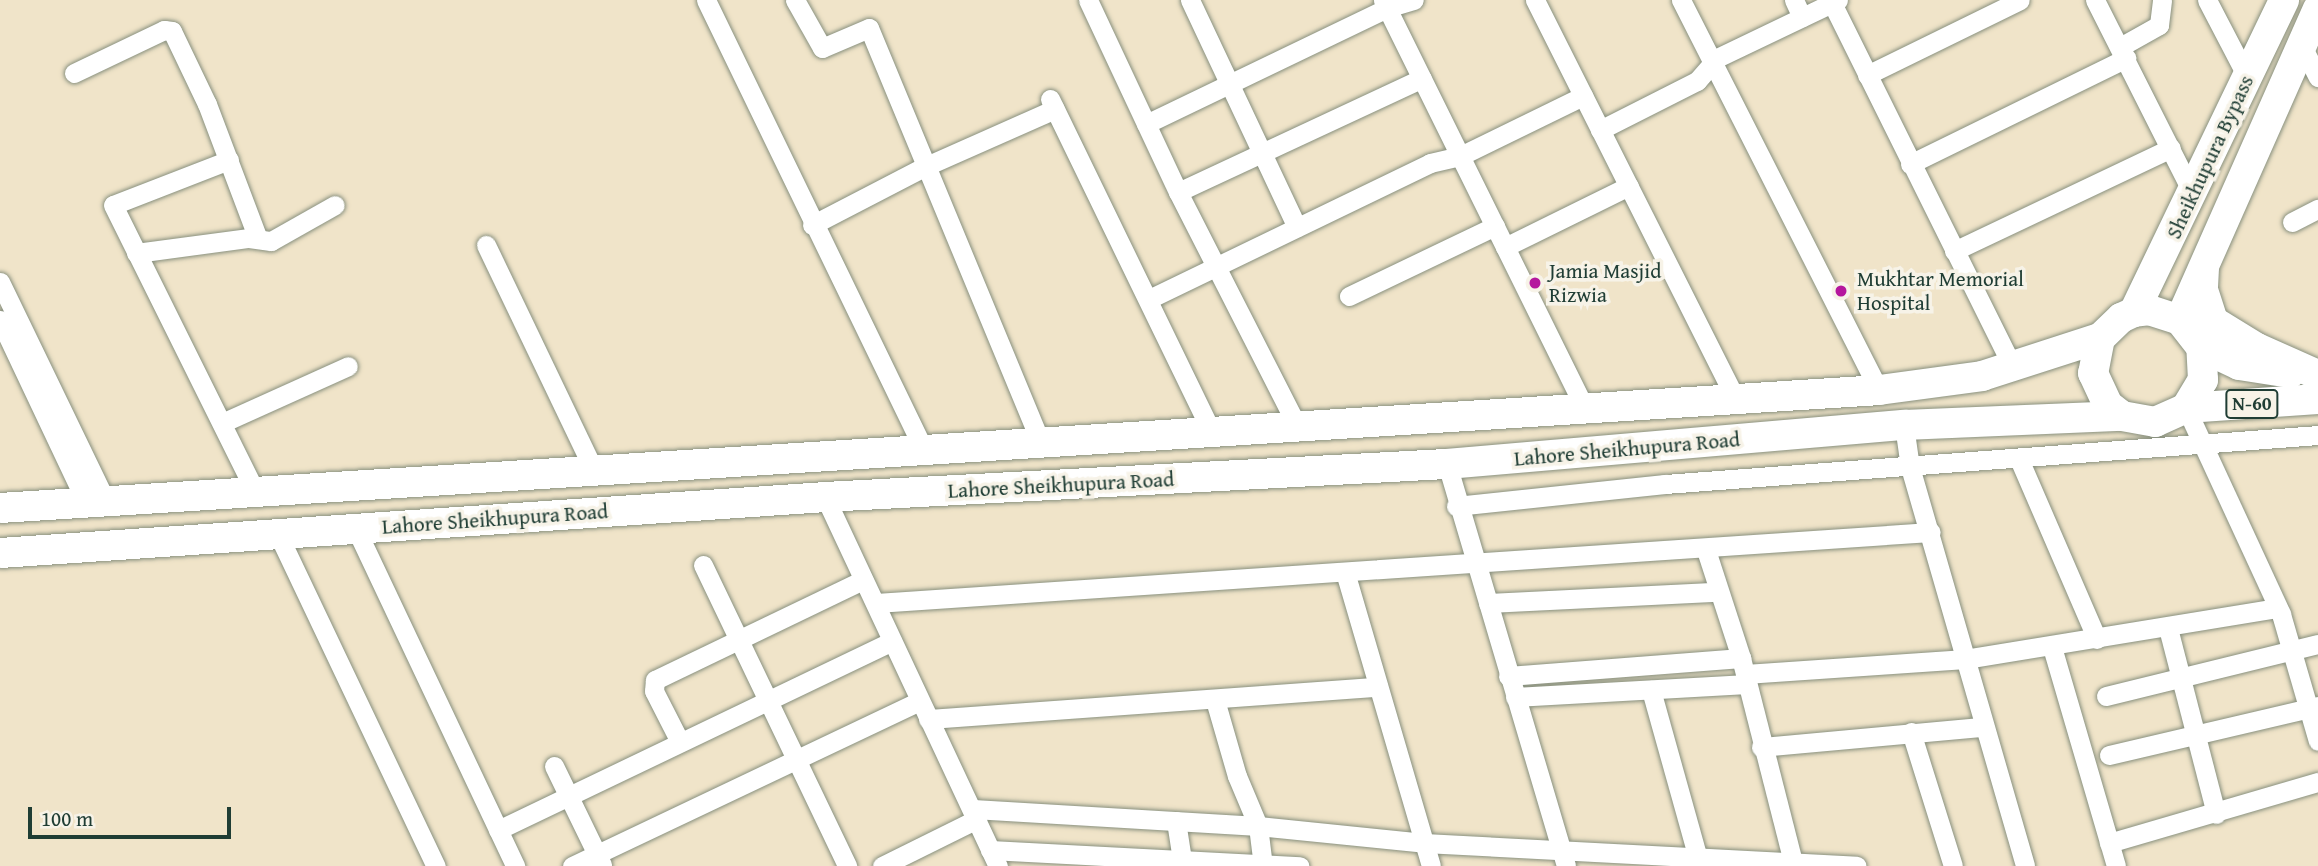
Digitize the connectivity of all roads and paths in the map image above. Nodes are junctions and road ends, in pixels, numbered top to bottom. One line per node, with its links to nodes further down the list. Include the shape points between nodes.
1 (706, 0): 41 (street)
2 (795, 0): 34 (street, via 822,48 869,28)
3 (1087, 0): 27 (street)
4 (1190, 0): 25 (street)
5 (1414, 0): 14 (street)
6 (1535, 0): 26 (street)
7 (1681, 0): 19 (street)
8 (2020, 0): 21 (street)
9 (2095, 0): 18 (street)
10 (2162, 0): 18 (street, via 2159,24)
11 (2207, 0): 22 (street)
12 (2284, 0): 22 (highway, Sheikhupura Bypass)
13 (1835, 1): 15 (street); 21 (street)
14 (1385, 4): 24 (street); 25 (street)
15 (1798, 8): 19 (street)
16 (2318, 9): 17 (highway, Sheikhupura Bypass)
17 (2302, 46): 23 (street); 49 (highway, Sheikhupura Bypass)
18 (2123, 52): 29 (street); 33 (street)
19 (1712, 62): 28 (street, via 1697,81); 62 (street)
20 (74, 73): 32 (street, via 170,30)
21 (1867, 75): 33 (street)
22 (2247, 77): 37 (highway, Sheikhupura Bypass)
23 (2318, 77)
24 (1422, 78): 30 (street); 31 (street)
25 (1230, 83): 27 (street); 30 (street)
26 (1583, 96): 28 (street); 31 (street)
27 (1146, 124): 36 (street)
28 (1600, 130): 35 (street)
29 (2171, 148): 37 (street); 47 (street)
30 (1262, 153): 36 (street); 43 (street)
31 (1460, 156): 42 (street); 43 (street, via 1430,163)
32 (229, 160): 44 (street); 48 (street, via 114,202)
33 (1910, 163): 47 (street)
34 (924, 167): 41 (street); 53 (street, via 1052,104); 73 (street, via 985,300)
35 (1629, 186): 46 (street); 63 (street)
36 (1178, 192): 50 (street)
37 (2193, 194): 54 (highway, Sheikhupura Bypass)
38 (335, 205): 44 (street, via 274,239)
39 (2318, 209): 40 (street)
40 (2292, 222)
41 (812, 225): 75 (street)
42 (1495, 226): 46 (street); 52 (street)
43 (1297, 227): 50 (street)
44 (258, 239): 48 (street)
45 (485, 245): 79 (street)
46 (1505, 247): 65 (street)
47 (1954, 251): 60 (street)
48 (136, 253): 68 (street)
49 (2204, 258): 56 (highway, Sheikhupura Bypass); 61 (highway, via 2203,290 2213,321)
50 (1218, 268): 53 (street); 70 (street)
51 (0, 282): 82 (street)
52 (1349, 296)
53 (1149, 299): 71 (street)
54 (2134, 312): 56 (highway, via 2158,312); 57 (highway, via 2115,322)
55 (0, 320): 82 (street)
56 (2180, 320): 58 (highway)
57 (2100, 338): 60 (highway, Lahore Sheikhupura Road); 67 (highway, via 2093,373 2108,405)
58 (2201, 346): 61 (highway, N-60, via 2239,365); 66 (highway, via 2203,380)
59 (348, 366): 68 (street)
60 (2013, 368): 62 (highway, Lahore Sheikhupura Road, via 1950,382)
61 (2318, 375)
62 (1879, 390): 63 (highway, Lahore Sheikhupura Road)
63 (1735, 398): 65 (highway, Lahore Sheikhupura Road)
64 (2318, 399): 66 (highway, N-60)
65 (1585, 408): 70 (highway, Lahore Sheikhupura Road)
66 (2186, 408): 67 (highway, via 2155,422); 74 (street)
67 (2122, 416): 69 (highway, Lahore Sheikhupura Road)
68 (222, 423): 80 (street)
69 (1904, 425): 77 (highway, Lahore Sheikhupura Road); 78 (street)
70 (1298, 428): 71 (highway, Lahore Sheikhupura Road)
71 (1213, 434): 73 (highway, Lahore Sheikhupura Road)
72 (2318, 435): 74 (street)
73 (1042, 445): 75 (highway, Lahore Sheikhupura Road)
74 (2202, 446): 76 (street); 97 (street)
75 (925, 452): 79 (highway, Lahore Sheikhupura Road)
76 (2019, 459): 78 (street); 100 (street)
77 (1447, 464): 81 (highway, Lahore Sheikhupura Road); 83 (street)
78 (1910, 467): 83 (street, via 1664,484); 86 (street)
79 (595, 472): 80 (highway, Lahore Sheikhupura Road)
80 (255, 491): 82 (highway, Lahore Sheikhupura Road)
81 (825, 497): 85 (highway, Lahore Sheikhupura Road); 93 (street)
82 (96, 502): 84 (highway, Lahore Sheikhupura Road)
83 (1456, 506): 91 (street)
84 (0, 508)
85 (356, 529): 87 (highway, Lahore Sheikhupura Road); 132 (street)
86 (1931, 532): 88 (street); 105 (street)
87 (278, 534): 89 (highway, Lahore Sheikhupura Road); 142 (street)
88 (1706, 550): 91 (street); 94 (street)
89 (0, 552)
90 (703, 565): 99 (street)
91 (1474, 565): 92 (street); 96 (street)
92 (1345, 572): 95 (street); 109 (street)
93 (863, 580): 95 (street); 99 (street)
94 (1717, 592): 96 (street); 106 (street)
95 (876, 603): 101 (street)
96 (1488, 603): 107 (street)
97 (2278, 608): 98 (street); 104 (street)
98 (2168, 628): 100 (street); 108 (street)
99 (738, 638): 113 (street); 121 (street, via 654,682)
100 (2096, 639): 103 (street)
101 (892, 641): 113 (street); 116 (street)
102 (2318, 644): 104 (street)
103 (2052, 647): 105 (street); 134 (street)
104 (2292, 650): 108 (street); 115 (street)
105 (1965, 659): 106 (street); 117 (street)
106 (1744, 672): 107 (street); 110 (street); 122 (street)
107 (1508, 676): 112 (street)
108 (2181, 678): 111 (street); 119 (street)
109 (1378, 687): 114 (street); 133 (street)
110 (1651, 690): 112 (street); 138 (street)
111 (2106, 696)
112 (1515, 697): 136 (street)
113 (767, 699): 121 (street); 124 (street)
114 (1215, 700): 116 (street); 131 (street, via 1237,776)
115 (2313, 707): 119 (street); 120 (street)
116 (924, 710): 124 (street); 128 (street)
117 (1982, 727): 118 (street); 151 (street)
118 (1911, 732): 122 (street); 150 (street)
119 (2196, 735): 123 (street); 129 (street)
120 (2318, 741)
121 (680, 742): 127 (street)
122 (1761, 747): 140 (street)
123 (2109, 755)
124 (796, 759): 137 (street); 145 (street)
125 (554, 766): 127 (street)
126 (2318, 782): 129 (street)
127 (569, 796): 132 (street); 137 (street)
128 (975, 814): 130 (street); 135 (street); 146 (street)
129 (2216, 814): 134 (street)
130 (1176, 821): 131 (street); 139 (street)
131 (1258, 826): 133 (street); 141 (street)
132 (498, 830): 143 (street)
133 (1424, 843): 136 (street); 148 (street)
134 (2109, 843): 152 (street)
135 (994, 858): 139 (street)
136 (1563, 858): 138 (street)
137 (600, 860): 144 (street)
138 (1700, 861): 140 (street)
139 (1182, 862): 141 (street)
140 (1794, 863): 149 (street)
141 (1263, 864): 147 (street)
142 (436, 866)
143 (515, 866)
144 (572, 866)
145 (847, 866)
146 (881, 866)
147 (1300, 866)
148 (1431, 866)
149 (1856, 866)
150 (1953, 866)
151 (2025, 866)
152 (2116, 866)

